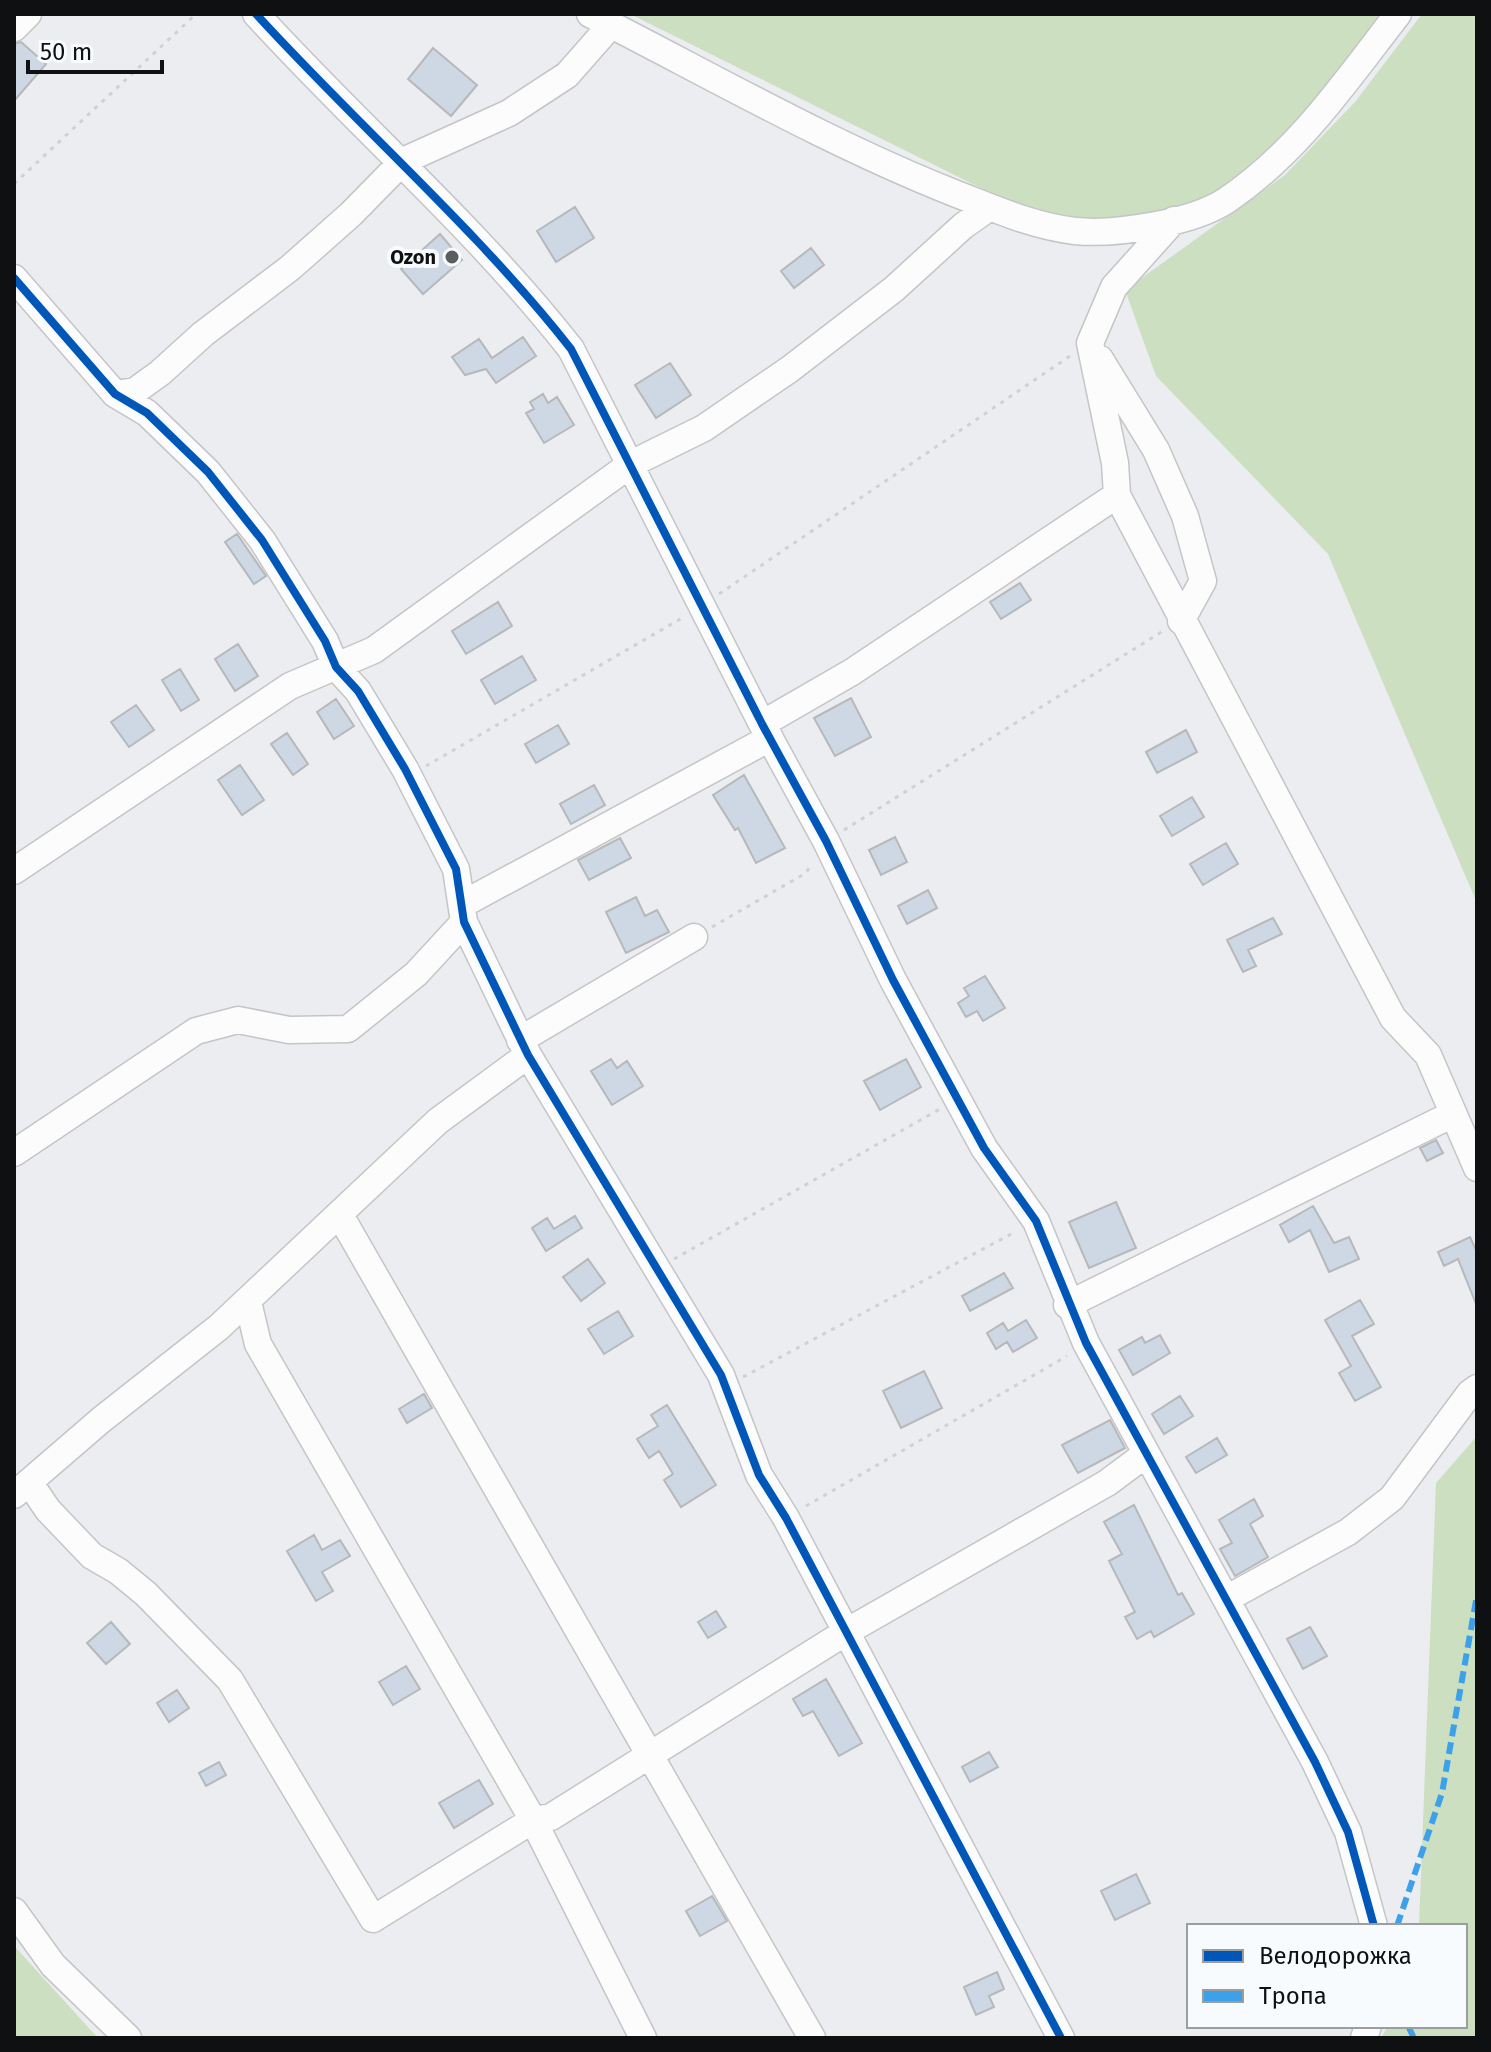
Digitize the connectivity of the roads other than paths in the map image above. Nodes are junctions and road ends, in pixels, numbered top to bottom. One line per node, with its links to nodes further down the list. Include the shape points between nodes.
1 (28, 14): 5 (street)
2 (256, 14): 6 (street, via 319,83)
3 (1398, 14): 8 (street, via 1296,145 1225,202)
4 (601, 19): 6 (street, via 567,75 556,83 509,113); 7 (street, via 906,174)
5 (14, 28)
6 (403, 161): 11 (street, via 290,268 160,373 135,391); 12 (street, via 571,349)
7 (990, 207): 8 (street, via 1075,231); 12 (street, via 790,369 704,428)
8 (1174, 220): 10 (street, via 1114,287)
9 (14, 278): 11 (street)
10 (1090, 343): 13 (street); 14 (street, via 1156,450 1185,516 1203,581)
11 (115, 394): 15 (street, via 147,413 208,472 262,540)
12 (631, 464): 15 (street, via 374,650); 16 (street)
13 (1117, 495): 14 (street); 16 (street)
14 (1181, 621): 21 (street, via 1331,893 1393,1018 1428,1055)
15 (336, 667): 17 (street, via 290,686); 18 (street, via 358,691 409,776 456,869)
16 (766, 731): 18 (street); 26 (street, via 984,1148 1036,1221)
17 (14, 871)
18 (464, 913): 20 (street); 22 (street, via 416,974 348,1029 289,1030 238,1020 196,1031)
19 (694, 937): 20 (street)
20 (524, 1048): 24 (street); 31 (street, via 725,1386 759,1475)
21 (1453, 1114): 23 (street); 26 (street)
22 (14, 1153)
23 (1477, 1168)
24 (340, 1215): 25 (street); 32 (street)
25 (248, 1302): 29 (street); 33 (street, via 258,1344)
26 (1067, 1305): 28 (street)
27 (1477, 1388): 30 (street, via 1392,1498 1348,1532)
28 (1146, 1454): 30 (street); 31 (street, via 1107,1483)
29 (21, 1488): 33 (street, via 92,1556 146,1594 230,1680 373,1919)
30 (1226, 1599): 35 (street, via 1348,1832)
31 (846, 1632): 32 (street); 39 (street)
32 (650, 1756): 33 (street, via 551,1817); 38 (street)
33 (533, 1820): 37 (street)
34 (14, 1911): 36 (street, via 53,1965)
35 (1373, 1924)
36 (128, 2038)
37 (643, 2038)
38 (812, 2038)
39 (1061, 2038)

